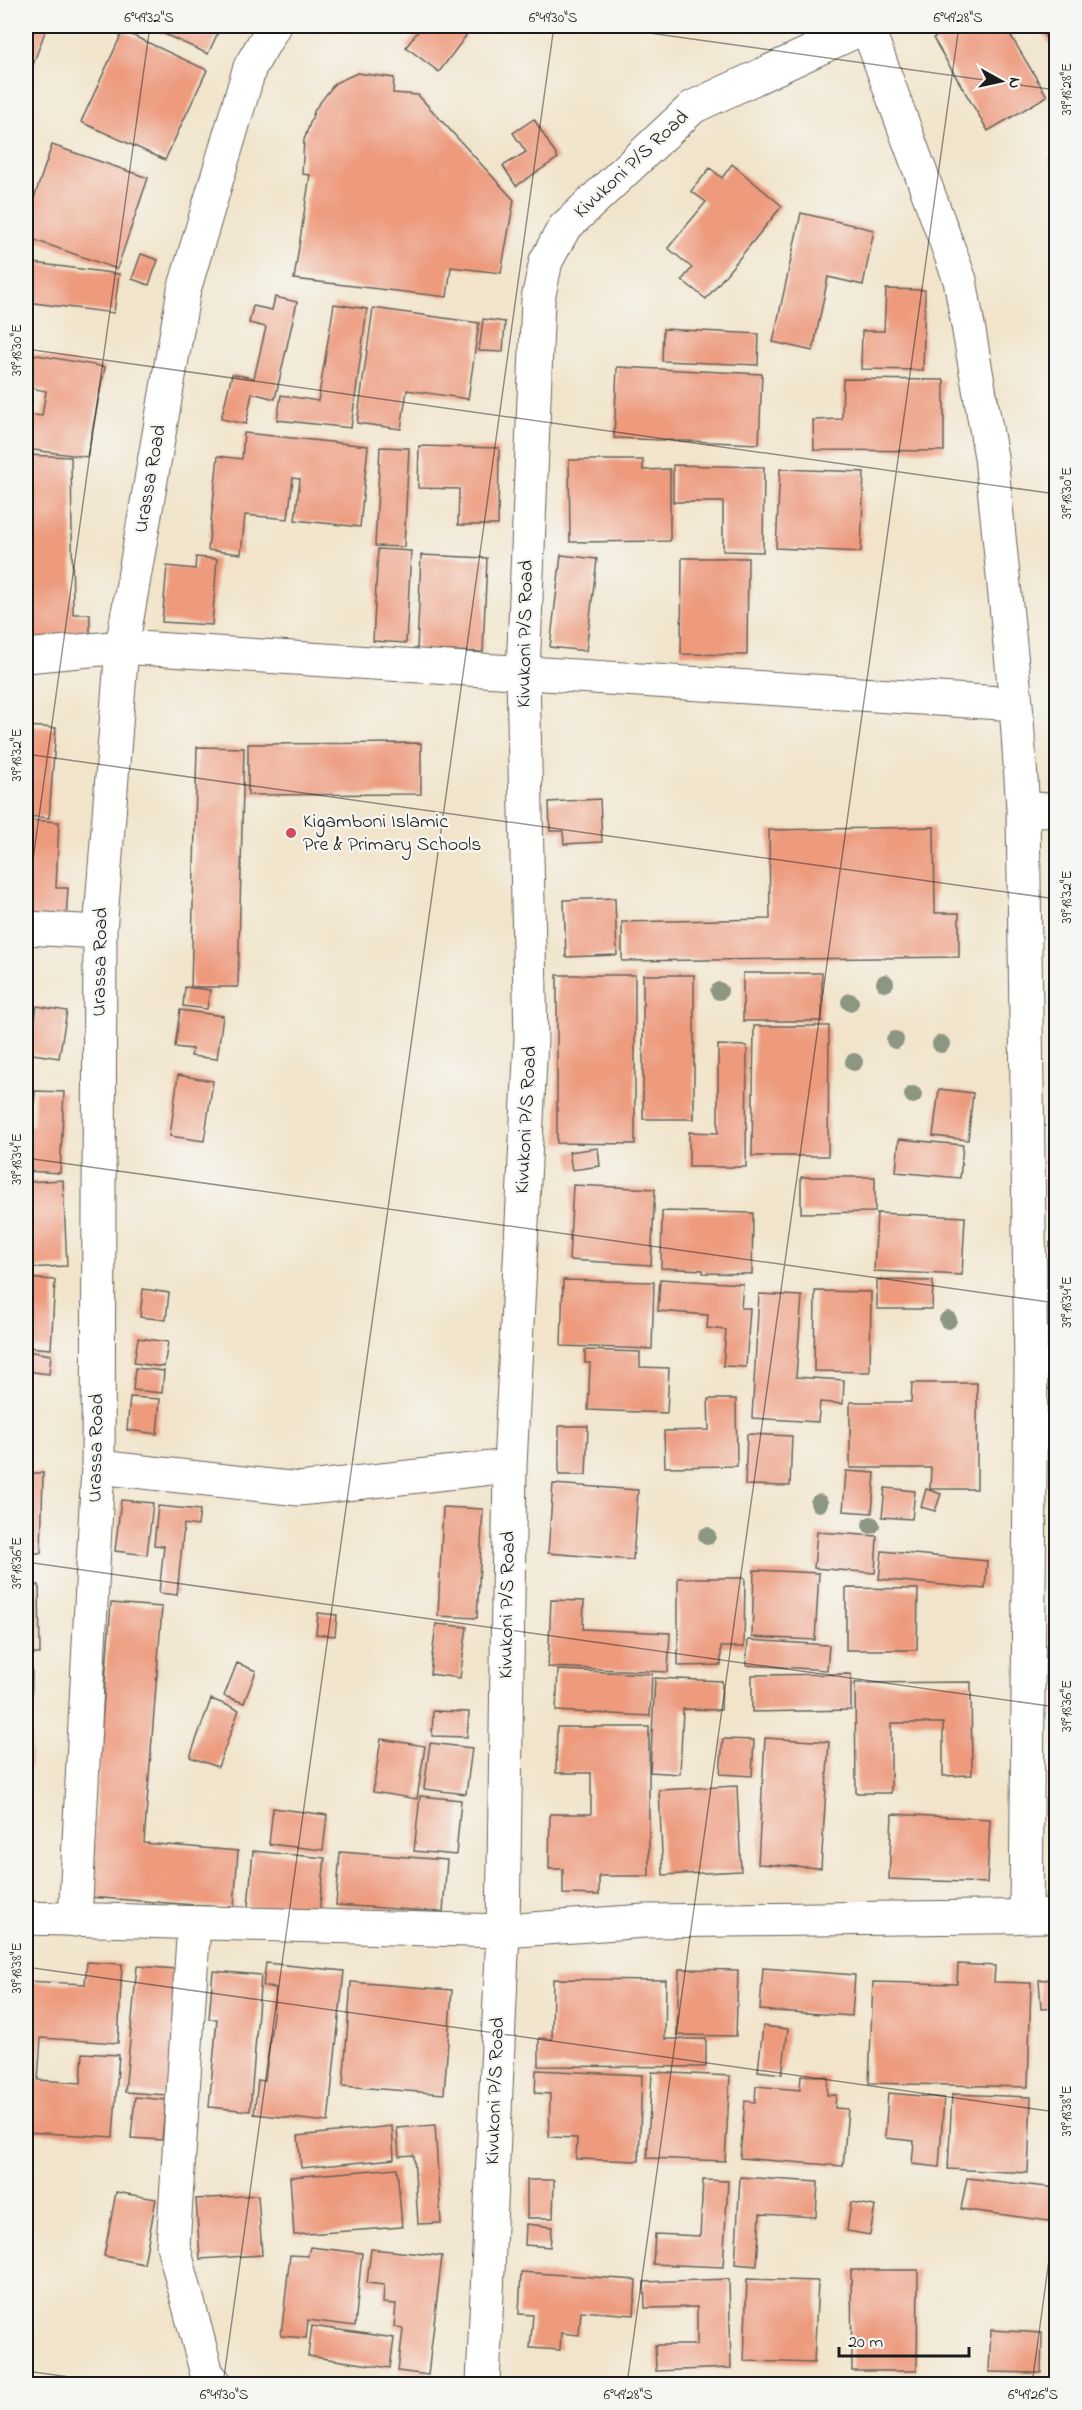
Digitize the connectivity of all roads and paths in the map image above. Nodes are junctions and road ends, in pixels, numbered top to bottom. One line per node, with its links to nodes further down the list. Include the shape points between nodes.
1 (274, 26): 3 (street, Urassa Road, via 250,67 183,290)
2 (867, 26): 5 (street, Kivukoni P/S Road, via 693,107 564,228 546,261 538,299); 6 (street, via 960,280 991,457)
3 (122, 647): 4 (street); 5 (street); 10 (street, Urassa Road)
4 (26, 656)
5 (523, 673): 6 (street); 11 (street, Kivukoni P/S Road, via 531,1039)
6 (1016, 704): 7 (street)
7 (1023, 809): 8 (street); 13 (street)
8 (1056, 810)
9 (26, 928): 10 (street)
10 (100, 932): 12 (street, Urassa Road)
11 (510, 1466): 12 (street, via 299,1489); 17 (street, Kivukoni P/S Road)
12 (98, 1467): 15 (street, Urassa Road)
13 (1041, 1917): 17 (street, via 645,1921)
14 (26, 1918): 15 (street)
15 (75, 1920): 16 (street)
16 (194, 1923): 17 (street); 18 (street, via 173,2245 207,2374)
17 (503, 1931): 19 (street, Kivukoni P/S Road)
18 (216, 2385)
19 (483, 2385)

